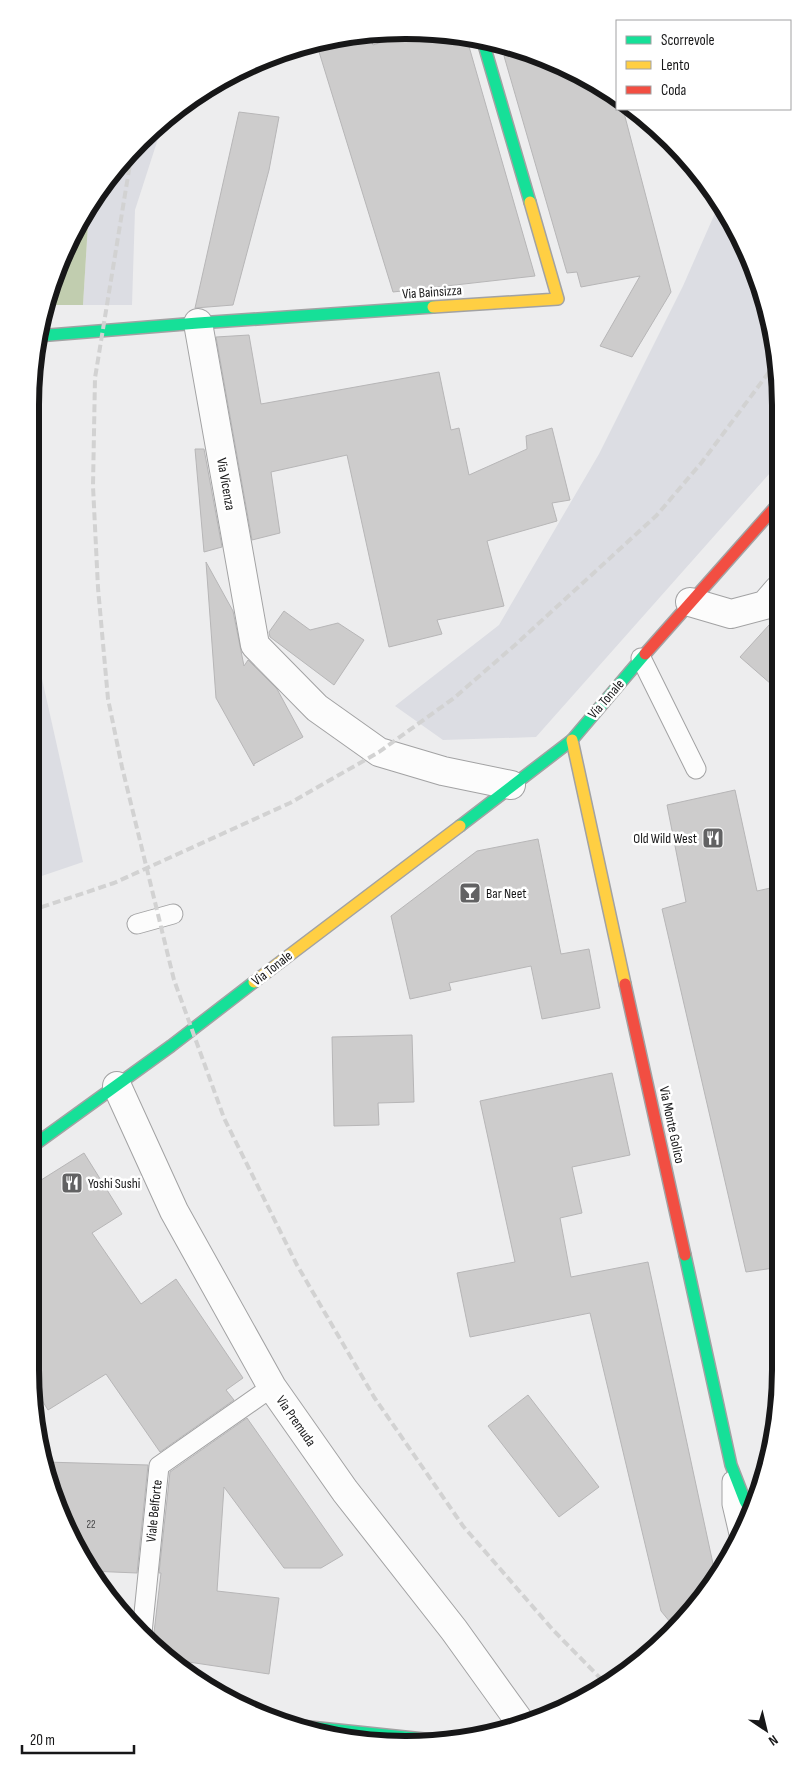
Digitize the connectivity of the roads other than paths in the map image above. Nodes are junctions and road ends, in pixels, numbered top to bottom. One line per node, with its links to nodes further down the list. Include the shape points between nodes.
1 (485, 48): 2 (street, Via Bainsizza, via 558,299)
2 (198, 323): 3 (street, Via Bainsizza); 12 (street, Via Vicenza, via 255,645 317,708 379,752 443,771)
3 (46, 335)
4 (772, 508): 6 (street, Via Tonale)
5 (772, 510): 6 (street, Via Tonale)
6 (768, 514): 8 (street, Via Tonale)
7 (772, 597): 8 (street, via 765,605 731,614)
8 (690, 602): 9 (street, Via Tonale)
9 (641, 658): 10 (street, Via Tonale); 11 (lane)
10 (572, 740): 12 (street, Via Tonale); 18 (street, Via Monte Golico)
11 (696, 769)
12 (511, 785): 15 (street, Via Tonale)
13 (172, 914): 14 (lane)
14 (137, 924)
15 (117, 1086): 16 (street, Via Tonale); 17 (street, Via Premuda, via 174,1212)
16 (39, 1142)
17 (272, 1387): 21 (lane, Viale Belforte, via 159,1466); 22 (street, Via Premuda, via 345,1491 454,1630)
18 (732, 1465): 19 (street, Via Monte Golico); 20 (lane, via 732,1504)
19 (747, 1504)
20 (737, 1525)
21 (143, 1625)
22 (518, 1719)
23 (343, 1731): 24 (street)
24 (388, 1735)

